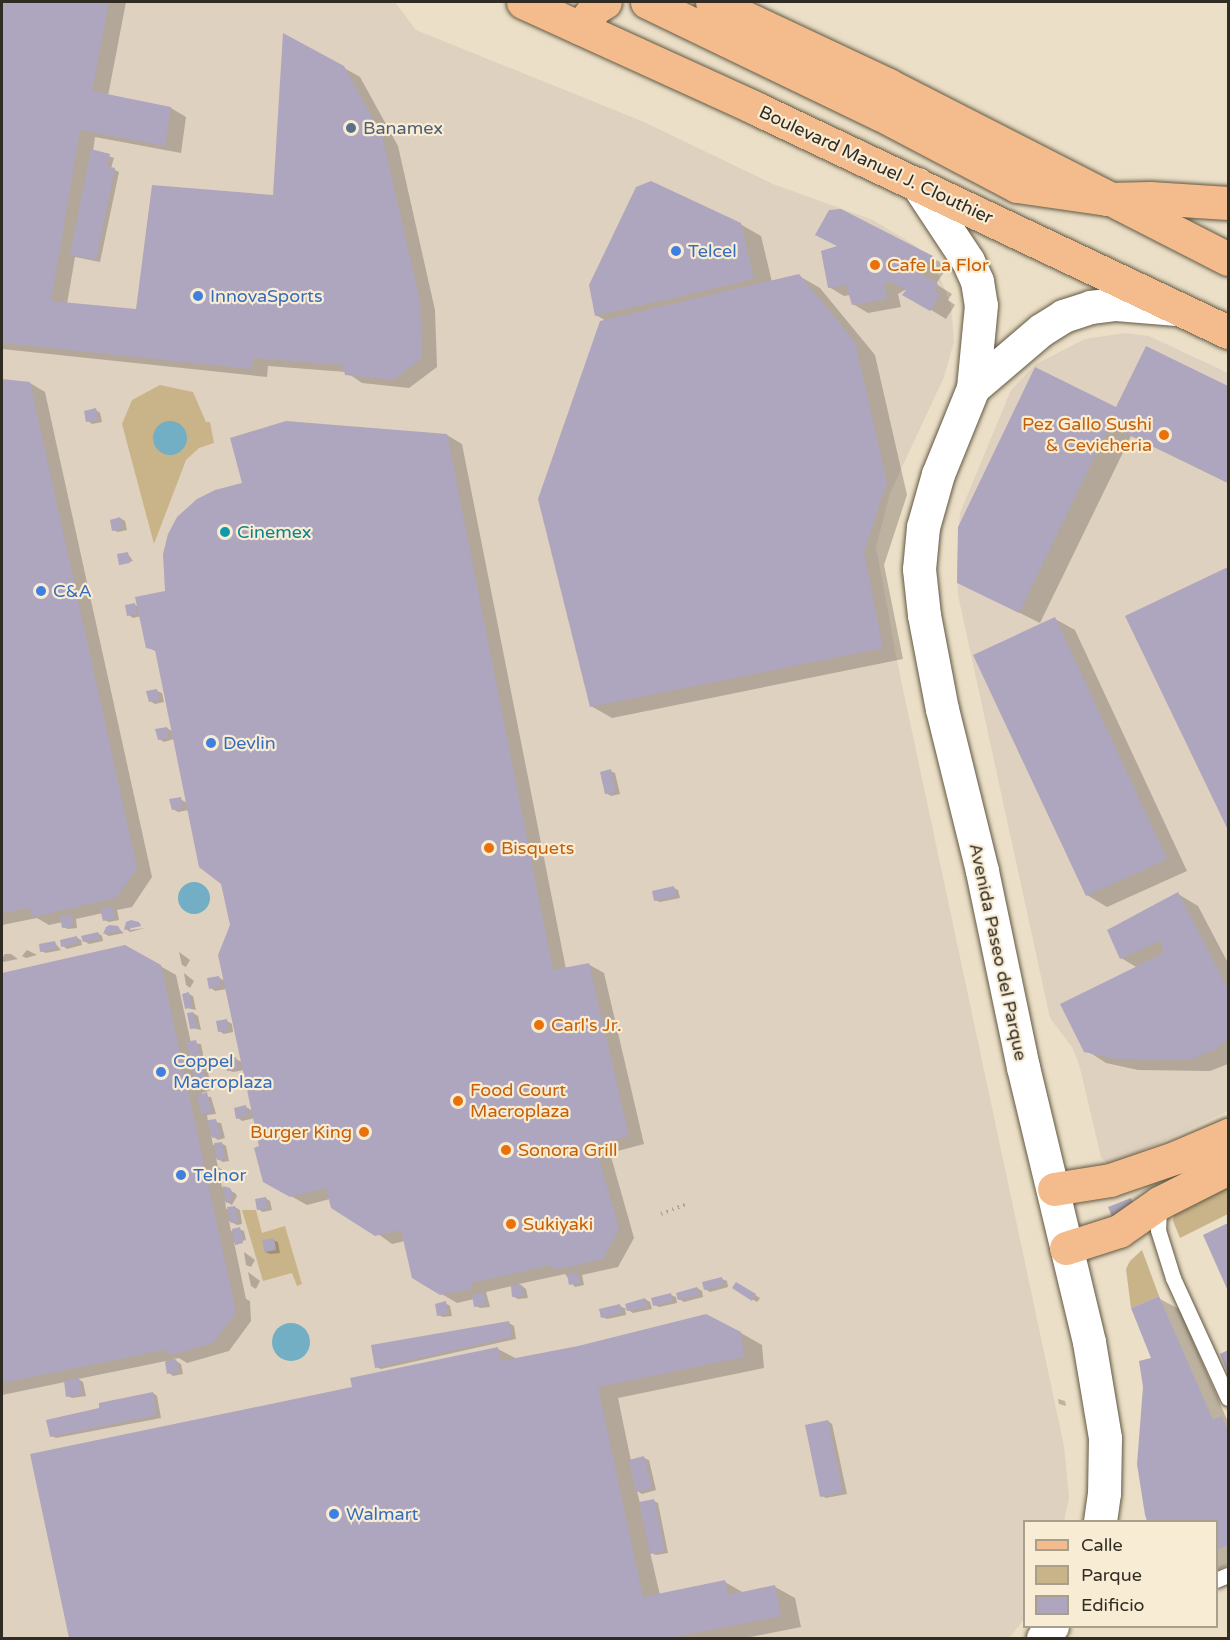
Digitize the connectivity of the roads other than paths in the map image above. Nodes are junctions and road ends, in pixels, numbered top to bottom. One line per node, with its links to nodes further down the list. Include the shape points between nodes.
1 (523, 2): 5 (main road, Boulevard Manuel J. Clouthier)
2 (605, 2): 5 (main road, via 596,7)
3 (647, 2): 7 (main road, via 880,114 1017,186)
4 (712, 2): 7 (main road, via 888,85)
5 (580, 28): 6 (main road, Boulevard Manuel J. Clouthier)
6 (917, 184): 10 (main road, Boulevard Manuel J. Clouthier); 12 (main road, Avenida Paseo del Parque, via 958,242 977,281 981,305)
7 (1107, 199): 8 (main road); 9 (main road)
8 (1228, 203)
9 (1228, 259)
10 (1178, 309): 11 (main road, Boulevard Manuel J. Clouthier); 12 (main road, Avenida Paseo del Parque, via 1116,304 1064,315)
11 (1228, 332)
12 (972, 388): 15 (main road, Avenida Paseo del Parque, via 938,474 923,527 919,569 942,709)
13 (1228, 1135): 15 (main road, via 1118,1177)
14 (1228, 1168): 16 (main road)
15 (1054, 1189): 17 (main road, Avenida Paseo del Parque)
16 (1159, 1203): 17 (main road, via 1119,1231); 18 (lane, via 1158,1230 1173,1278)
17 (1066, 1248): 19 (main road, Avenida Paseo del Parque, via 1089,1342 1105,1438)
18 (1228, 1398)
19 (1100, 1520)

